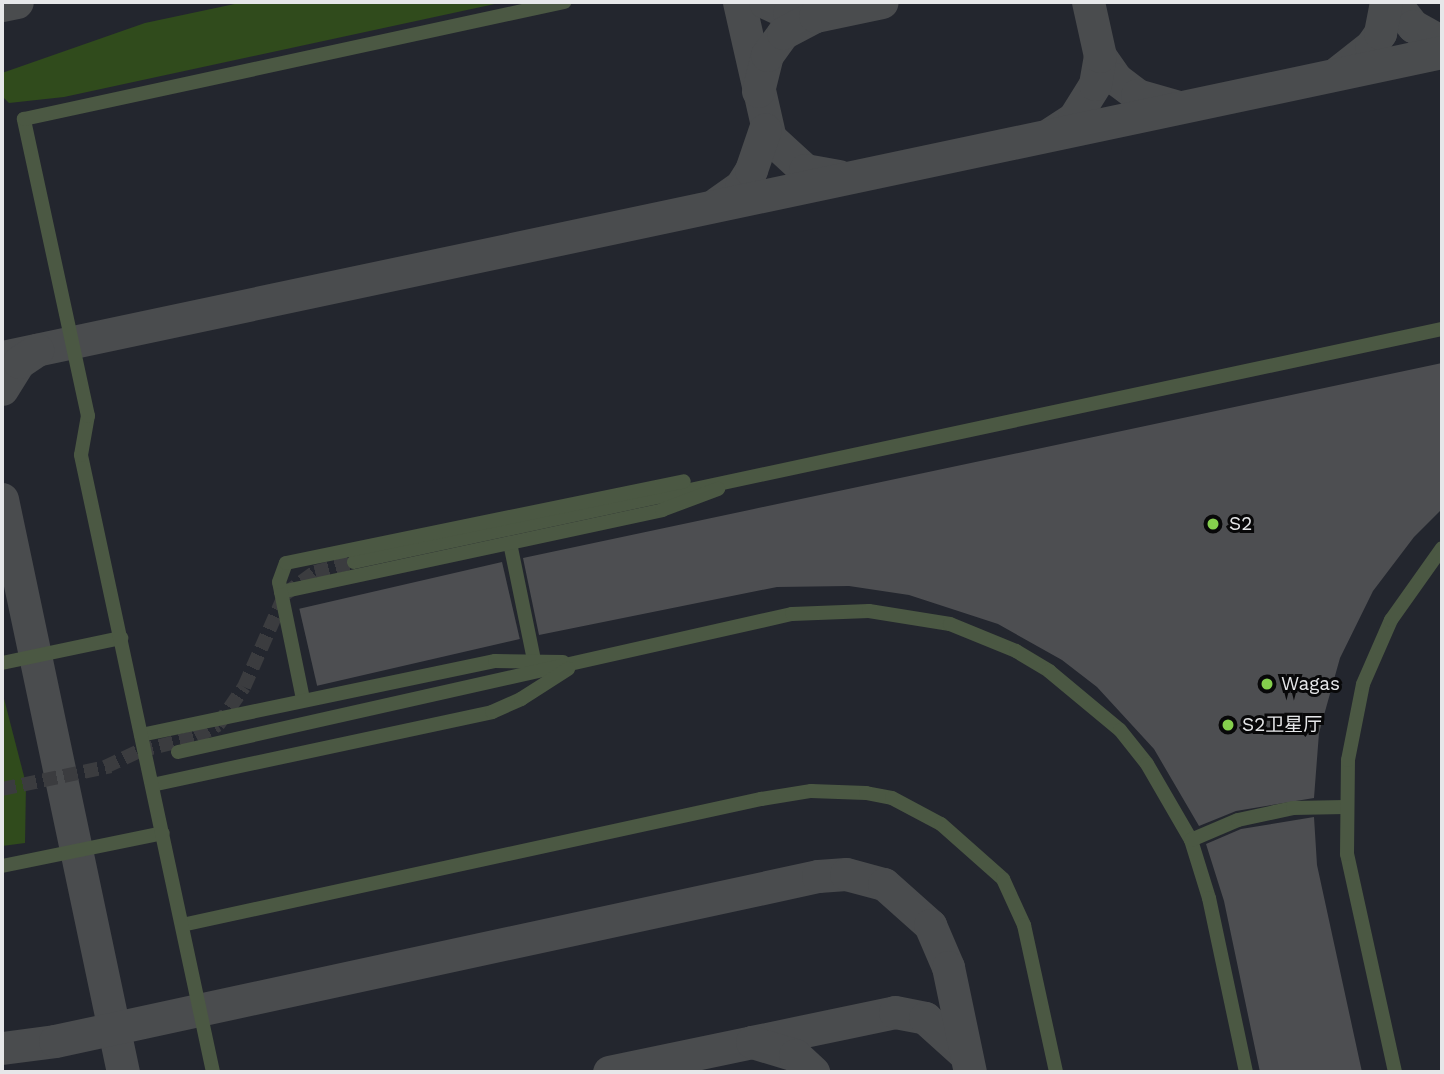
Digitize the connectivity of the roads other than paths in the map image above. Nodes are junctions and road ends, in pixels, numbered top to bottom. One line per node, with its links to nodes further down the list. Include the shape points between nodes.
1 (564, 2): 8 (lane, via 24,119 88,416 81,455)
2 (1442, 329): 3 (lane)
3 (765, 471): 4 (lane, via 662,510); 6 (lane); 7 (lane, via 645,485 297,560 280,569)
4 (510, 543): 7 (lane); 9 (lane)
5 (1442, 548): 16 (lane, via 1391,620 1363,684 1348,760)
6 (354, 562)
7 (281, 592): 12 (lane)
8 (121, 638): 10 (lane); 13 (lane)
9 (534, 660): 11 (lane); 12 (lane, via 495,661)
10 (2, 663)
11 (578, 663): 14 (lane); 15 (lane, via 499,710); 18 (lane, via 792,614 869,611 950,624 1016,651 1083,697 1147,764)
12 (303, 699): 13 (lane)
13 (141, 735): 15 (lane)
14 (178, 752)
15 (152, 785): 17 (lane)
16 (1345, 807): 18 (lane, via 1282,811 1238,820); 24 (lane, via 1347,854)
17 (163, 833): 19 (lane); 20 (lane)
18 (1191, 840): 23 (lane, via 1209,898)
19 (2, 866)
20 (182, 925): 21 (lane); 22 (lane, via 761,799 811,791 866,793 892,798 941,824 1003,879 1024,925)
21 (213, 1072)
22 (1056, 1072)
23 (1246, 1072)
24 (1395, 1072)

